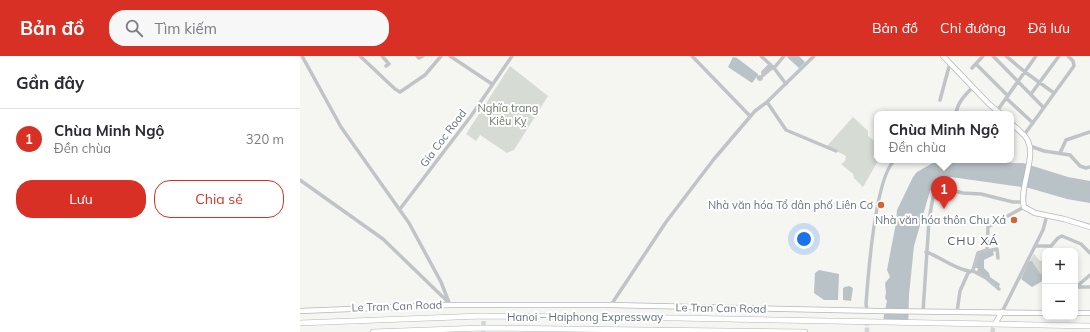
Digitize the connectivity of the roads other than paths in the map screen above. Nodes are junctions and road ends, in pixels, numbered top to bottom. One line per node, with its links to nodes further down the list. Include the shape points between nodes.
1 (302, 56): 53 (street, via 340,127)
2 (360, 56): 6 (street, via 400,92 425,74)
3 (382, 56): 22 (street, via 389,64)
4 (417, 56): 5 (street)
5 (422, 56)
6 (441, 56)
7 (450, 56): 28 (street)
8 (512, 56): 28 (street, Gia Coc Road)
9 (692, 56): 41 (street)
10 (761, 56): 23 (street)
11 (784, 56): 23 (street)
12 (814, 56): 30 (street)
13 (943, 56): 20 (main road)
14 (983, 56): 21 (street)
15 (993, 56): 26 (street)
16 (1036, 56): 25 (street)
17 (1059, 56): 27 (street)
18 (1068, 56): 32 (street, via 1073,59 1074,66)
19 (1008, 57): 25 (street)
20 (950, 63): 31 (main road); 35 (street)
21 (976, 64): 24 (street); 34 (street)
22 (386, 66)
23 (772, 67): 29 (street); 30 (street)
24 (972, 68)
25 (1025, 72): 26 (street); 27 (street)
26 (1018, 81): 33 (street); 34 (street)
27 (1039, 82): 32 (street); 33 (street)
28 (492, 84): 53 (street, Gia Coc Road, via 468,120)
29 (754, 84)
30 (786, 84): 36 (street)
31 (973, 87): 38 (street); 39 (main road)
32 (1054, 93): 37 (street)
33 (1031, 94): 37 (street)
34 (1007, 97): 40 (street); 42 (street)
35 (940, 100)
36 (767, 102): 41 (street); 47 (street, via 786,130)
37 (1043, 108): 42 (street)
38 (956, 111)
39 (996, 111)
40 (999, 111)
41 (750, 116): 71 (street, via 682,199)
42 (1032, 123): 45 (street)
43 (1014, 126): 45 (main road)
44 (1090, 132): 48 (street, via 1066,140)
45 (1024, 135): 46 (main road)
46 (1030, 146): 48 (street); 52 (main road)
47 (836, 151)
48 (1060, 153): 50 (street, via 1072,157 1080,166)
49 (892, 163): 72 (street, via 888,168 878,204 869,259)
50 (1090, 167)
51 (300, 180): 68 (street, via 383,239)
52 (1024, 204): 54 (main road, via 1031,212); 57 (street, via 988,227); 58 (street, via 939,188 932,202)
53 (400, 209): 64 (street, via 413,229)
54 (1047, 215): 55 (main road); 56 (street)
55 (1090, 227)
56 (1035, 246): 59 (street, via 1051,246 1062,236 1081,244); 76 (street)
57 (987, 251): 60 (street, via 997,249); 61 (street, via 978,253)
58 (926, 252): 61 (street, via 959,269); 74 (street)
59 (1090, 253)
60 (998, 258)
61 (971, 271): 67 (street, via 986,278); 75 (street, via 961,288)
62 (1090, 275): 63 (street)
63 (1078, 285)
64 (441, 286): 68 (street); 69 (street)
65 (1078, 287): 66 (street)
66 (1090, 287)
67 (999, 289)
68 (436, 290): 69 (street)
69 (450, 305): 70 (main road, Le Tran Can Road); 73 (main road, Le Tran Can Road)
70 (484, 305): 71 (main road, Le Tran Can Road); 80 (main road)
71 (611, 305): 72 (main road, Le Tran Can Road)
72 (866, 310): 74 (main road, Le Tran Can Road); 81 (main road)
73 (300, 311)
74 (921, 312): 75 (main road, Le Tran Can Road)
75 (957, 312): 76 (main road, Le Tran Can Road)
76 (1002, 312): 77 (main road, Le Tran Can Road); 82 (main road)
77 (1042, 313)
78 (1078, 313): 79 (main road)
79 (1090, 313)
80 (484, 314)
81 (868, 321): 83 (highway, Hanoi – Haiphong Expressway, via 482,316); 84 (highway, Hanoi – Haiphong Expressway)
82 (996, 322)
83 (300, 323)
84 (1090, 326)
85 (668, 330): 86 (highway, Hanoi – Haiphong Expressway, via 482,328); 87 (highway); 88 (highway, Hanoi – Haiphong Expressway)
86 (373, 332)
87 (446, 332)
88 (805, 332)

